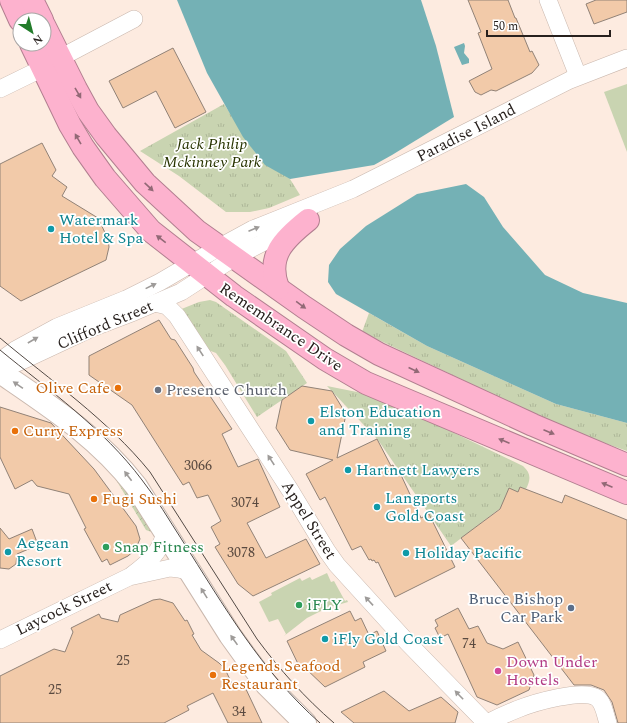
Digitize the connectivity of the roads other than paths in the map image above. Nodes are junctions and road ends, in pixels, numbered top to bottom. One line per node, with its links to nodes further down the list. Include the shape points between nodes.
1 (11, 0): 4 (highway)
2 (32, 0): 5 (highway)
3 (548, 0): 11 (street)
4 (16, 12)
5 (38, 12)
6 (134, 19): 10 (street)
7 (39, 52): 10 (highway, Remembrance Drive)
8 (49, 52): 10 (highway, Remembrance Drive)
9 (627, 58): 11 (street, Paradise Island)
10 (51, 63): 12 (street); 15 (highway, Remembrance Drive, one-way to 15, via 145,183 197,231); 16 (highway, Remembrance Drive, one-way to 10, via 151,231 83,148 70,125)
11 (578, 76): 13 (street, Paradise Island)
12 (0, 89)
13 (353, 189): 14 (street, Paradise Island, via 330,208); 15 (street, Paradise Island, one-way to 13, via 253,229)
14 (308, 220): 15 (street, Paradise Island, via 262,242); 17 (highway, via 278,251 273,269)
15 (227, 252): 16 (street); 17 (highway, Remembrance Drive)
16 (199, 269): 18 (street, Clifford Street, via 181,292); 19 (street, Clifford Street, one-way to 16, via 40,335 160,282); 23 (highway, Remembrance Drive, one-way to 16, via 366,383 325,359)
17 (278, 288): 22 (highway, Remembrance Drive, one-way to 22, via 346,335 379,354)
18 (155, 303): 20 (street, Clifford Street, via 92,328 17,363); 29 (street, Appel Street, one-way to 18, via 337,565 177,316 167,306)
19 (0, 361)
20 (0, 366)
21 (0, 372): 24 (street, one-way to 21, via 124,470 96,441)
22 (627, 465)
23 (627, 493)
24 (165, 532): 25 (street); 26 (street, Laycock Street, via 164,540 157,552)
25 (191, 572): 26 (street, Laycock Street, via 170,568); 28 (street, one-way to 25, via 267,685 248,660)
26 (129, 577): 27 (street, Laycock Street)
27 (0, 640)
28 (305, 723)
29 (486, 723): 30 (street, via 539,702 586,695 601,702)
30 (608, 723)

